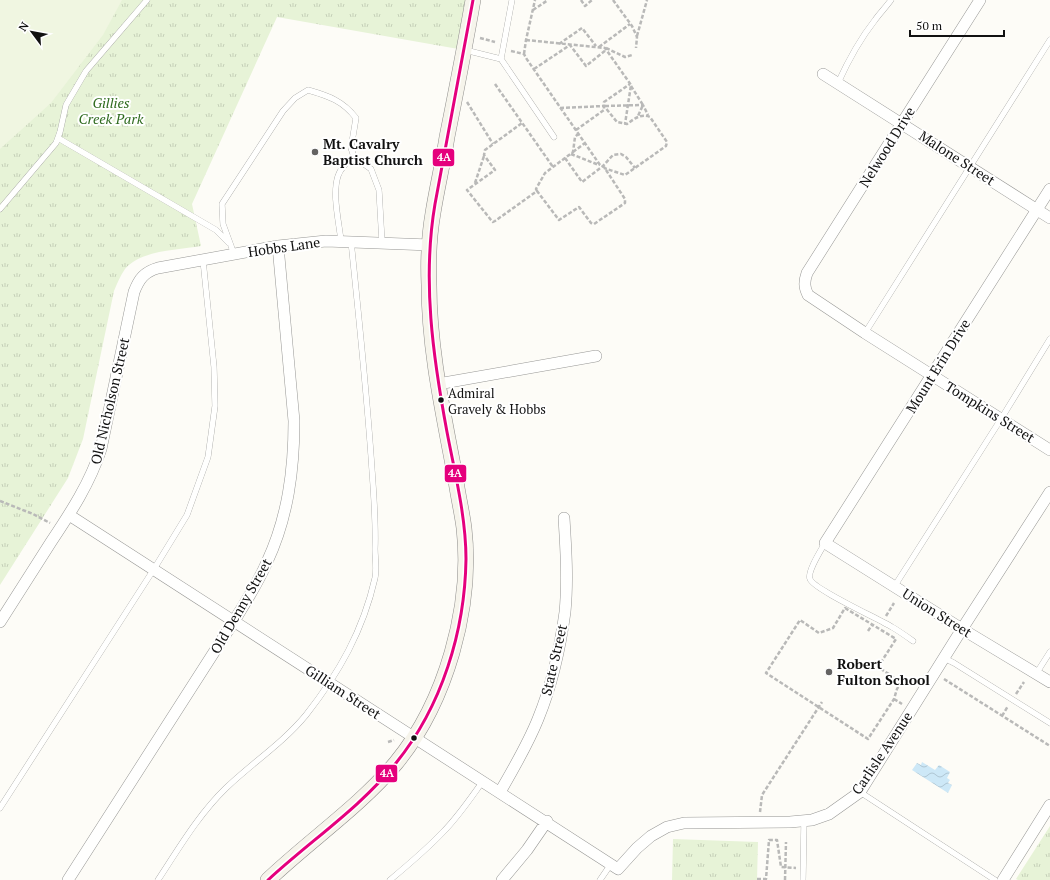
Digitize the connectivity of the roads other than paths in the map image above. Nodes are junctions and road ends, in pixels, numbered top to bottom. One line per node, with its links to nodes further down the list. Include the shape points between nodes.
1 (147, 0): 13 (lane, via 86,71 66,105)
2 (473, 0): 7 (street)
3 (512, 0): 8 (lane)
4 (890, 0): 10 (lane, via 858,45)
5 (980, 0): 11 (street, Nelwood Drive)
6 (1050, 40): 15 (lane)
7 (464, 50): 8 (lane); 22 (street, via 433,215)
8 (501, 59): 12 (lane)
9 (823, 74): 10 (street, Malone Street)
10 (838, 83): 11 (street, Malone Street)
11 (902, 123): 15 (street, Malone Street); 27 (street, Nelwood Drive, via 807,274 804,288)
12 (554, 137)
13 (58, 138): 17 (lane); 24 (lane, via 216,230)
14 (354, 157): 20 (lane, via 344,165 338,175 336,188); 21 (lane, via 371,169 379,190); 24 (lane, via 351,148 356,118 348,108 328,96 308,90 294,98 222,204 223,224)
15 (971, 167): 18 (street, Malone Street); 28 (lane)
16 (1050, 189): 18 (street, Mount Erin Drive)
17 (0, 209)
18 (1037, 209): 19 (street, Malone Street); 31 (street, Mount Erin Drive)
19 (1050, 218)
20 (346, 241): 21 (street, Hobbs Lane); 23 (street, Hobbs Lane, via 326,240); 49 (lane, via 367,404 376,520 375,576 365,613 348,652)
21 (382, 242): 22 (street, Hobbs Lane)
22 (430, 245): 32 (street, via 428,285)
23 (278, 246): 24 (street, Hobbs Lane); 42 (street, Old Denny Street, via 294,421 291,480 286,508 268,562)
24 (232, 249): 25 (street, Hobbs Lane)
25 (203, 260): 26 (street, Hobbs Lane, via 150,270); 39 (lane, via 214,367 215,406 208,457 187,515)
26 (142, 276): 36 (street, Old Nicholson Street, via 134,292 101,449 86,487)
27 (808, 295): 28 (street, Tompkins Street)
28 (865, 333): 31 (street, Tompkins Street)
29 (1050, 339): 33 (lane)
30 (596, 356): 32 (street)
31 (932, 376): 33 (street, Tompkins Street); 38 (street, Mount Erin Drive)
32 (438, 384): 51 (street, via 464,529 464,588 460,620 451,655 436,697)
33 (1001, 419): 34 (street, Tompkins Street); 40 (lane)
34 (1050, 450)
35 (1050, 492): 43 (street, Carlisle Avenue)
36 (68, 515): 39 (street, Gilliam Street); 41 (street, Old Nicholson Street)
37 (564, 518): 53 (street, State Street, via 567,570 565,611 551,682 521,756)
38 (825, 543): 40 (street, Union Street); 44 (lane, via 809,574 810,580)
39 (154, 569): 42 (street, Gilliam Street); 56 (lane)
40 (894, 586): 43 (street, Union Street)
41 (0, 622)
42 (234, 622): 49 (street, Gilliam Street); 60 (street, Old Denny Street)
43 (962, 629): 46 (street, Carlisle Avenue); 47 (street, Union Street)
44 (913, 641)
45 (1050, 652): 47 (lane)
46 (944, 658): 50 (lane); 54 (street, Carlisle Avenue)
47 (1036, 674): 48 (street, Union Street)
48 (1050, 682)
49 (329, 683): 51 (street, Gilliam Street); 61 (lane, via 288,734 226,788 208,808)
50 (1050, 723)
51 (414, 738): 52 (street, Gilliam Street); 62 (street, via 364,797)
52 (483, 782): 53 (street, Gilliam Street); 63 (lane, via 444,832)
53 (500, 792): 57 (street, Gilliam Street)
54 (860, 792): 58 (street, Carlisle Avenue, via 830,814); 67 (lane)
55 (1050, 805): 68 (street)
56 (0, 808)
57 (547, 821): 59 (street, Gilliam Street); 64 (street)
58 (804, 821): 59 (street, Carlisle Avenue, via 684,823 667,827 651,836); 66 (lane)
59 (615, 866): 65 (lane)
60 (68, 880)
61 (158, 880)
62 (268, 880)
63 (390, 880)
64 (502, 880)
65 (600, 880)
66 (804, 880)
67 (995, 880)
68 (1003, 880)

